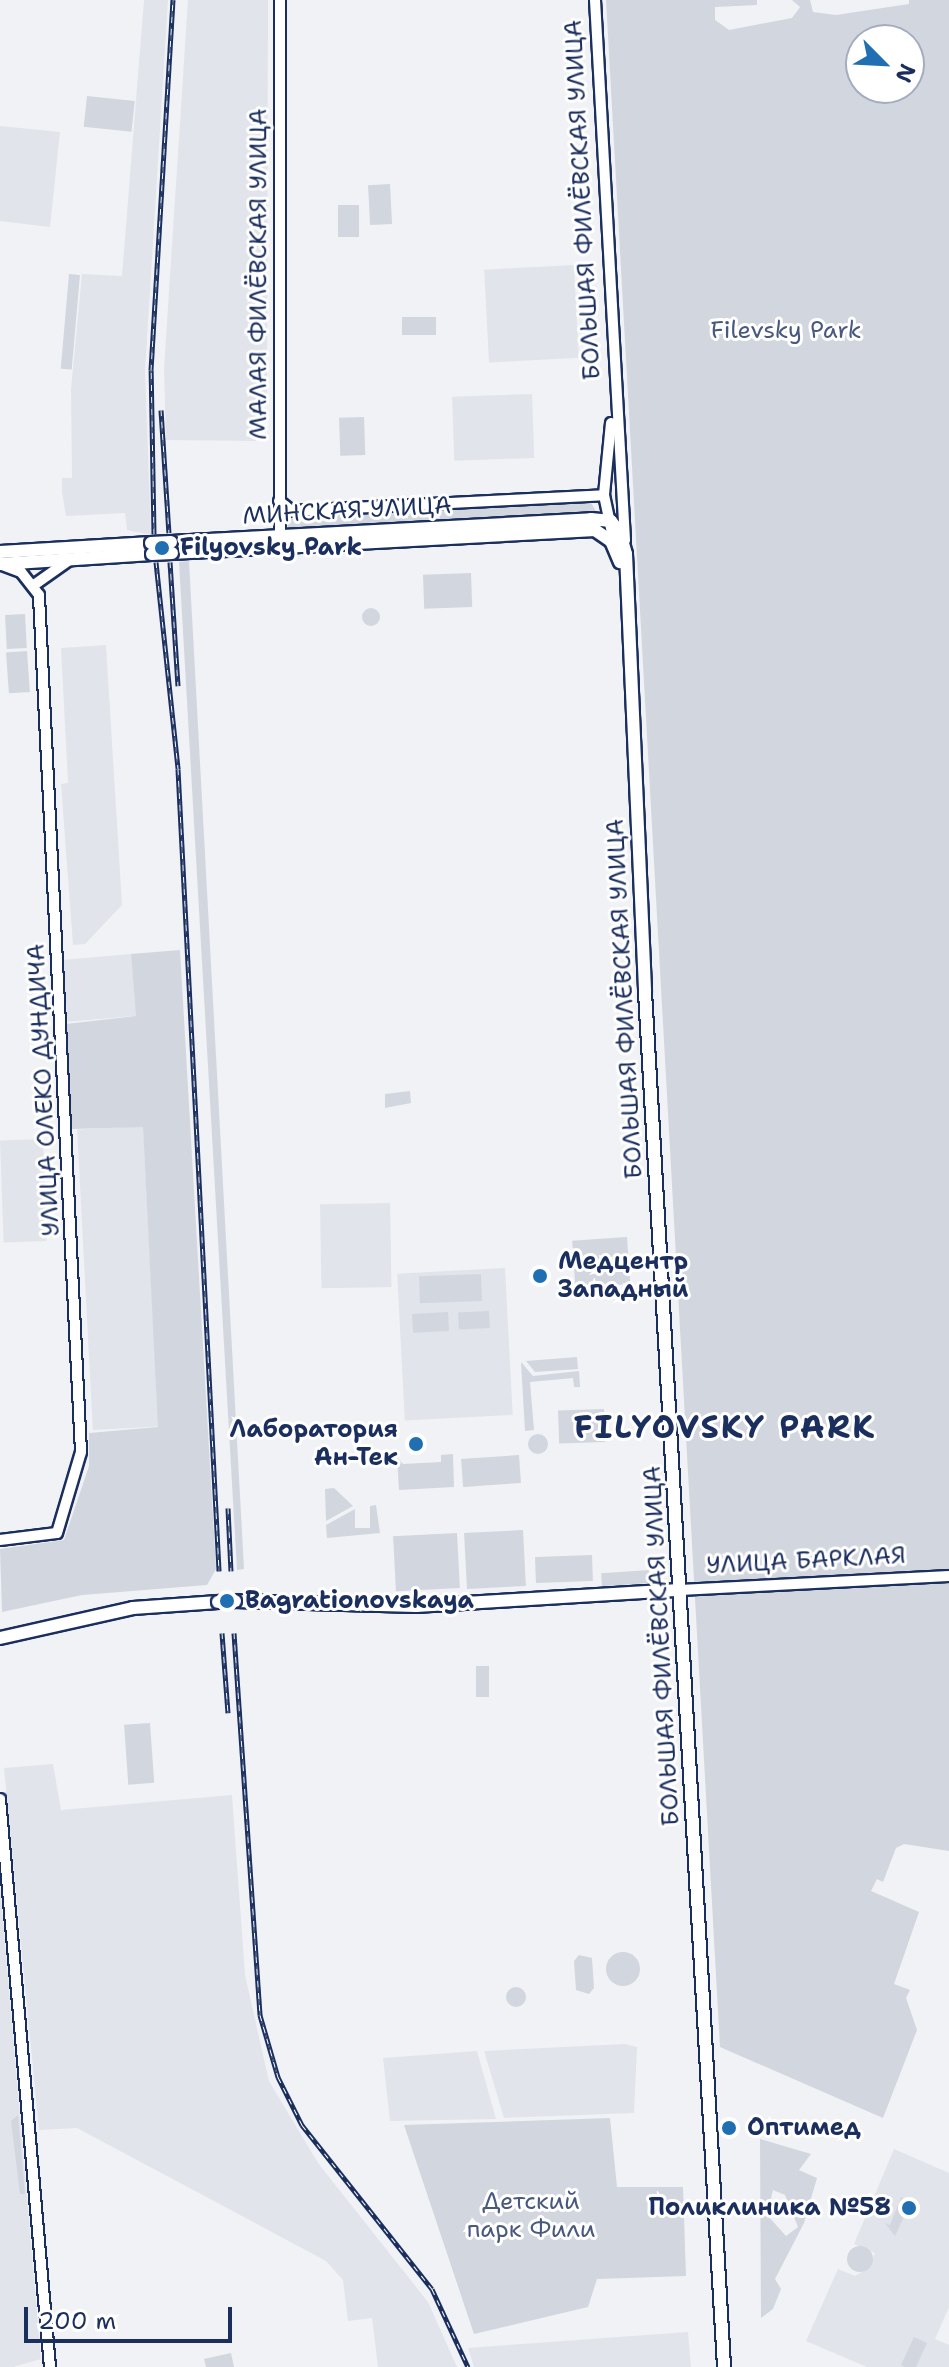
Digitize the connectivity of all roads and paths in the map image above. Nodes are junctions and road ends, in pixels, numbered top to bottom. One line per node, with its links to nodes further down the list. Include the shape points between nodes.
1 (280, 0): 5 (street, МАЛАЯ ФИЛЁВСКАЯ УЛИЦА)
2 (595, 0): 3 (street, БОЛЬШАЯ ФИЛЁВСКАЯ УЛИЦА)
3 (614, 397): 4 (street, БОЛЬШАЯ ФИЛЁВСКАЯ УЛИЦА); 6 (street, БОЛЬШАЯ ФИЛЁВСКАЯ УЛИЦА)
4 (622, 491): 7 (street, БОЛЬШАЯ ФИЛЁВСКАЯ УЛИЦА); 11 (street, БОЛЬШАЯ ФИЛЁВСКАЯ УЛИЦА)
5 (279, 500): 6 (street, МИНСКАЯ УЛИЦА, via 292,511); 9 (street, МАЛАЯ ФИЛЁВСКАЯ УЛИЦА)
6 (605, 500): 7 (street, БОЛЬШАЯ ФИЛЁВСКАЯ УЛИЦА); 8 (street)
7 (611, 521): 8 (main road, МИНСКАЯ УЛИЦА); 11 (main road)
8 (593, 524): 9 (main road, МИНСКАЯ УЛИЦА); 11 (main road)
9 (280, 543): 10 (main road, МИНСКАЯ УЛИЦА, bridge)
10 (152, 549): 12 (main road, МИНСКАЯ УЛИЦА); 13 (main road, МИНСКАЯ УЛИЦА)
11 (620, 551): 18 (main road, БОЛЬШАЯ ФИЛЁВСКАЯ УЛИЦА)
12 (0, 552)
13 (68, 561): 14 (main road, МИНСКАЯ УЛИЦА); 15 (street)
14 (0, 564): 15 (street, via 21,572)
15 (34, 585): 16 (street, УЛИЦА ОЛЕКО ДУНДИЧА, via 41,623 81,1452 57,1533)
16 (0, 1540)
17 (949, 1576): 18 (street, УЛИЦА БАРКЛАЯ)
18 (680, 1590): 19 (main road, УЛИЦА БАРКЛАЯ, bridge, via 416,1606 235,1601); 24 (main road, БОЛЬШАЯ ФИЛЁВСКАЯ УЛИЦА)
19 (91, 1615): 20 (main road, УЛИЦА БАРКЛАЯ, via 46,1618); 21 (main road, УЛИЦА БАРКЛАЯ)
20 (0, 1630)
21 (0, 1638)
22 (0, 1799): 23 (street)
23 (50, 2367)
24 (724, 2367)

